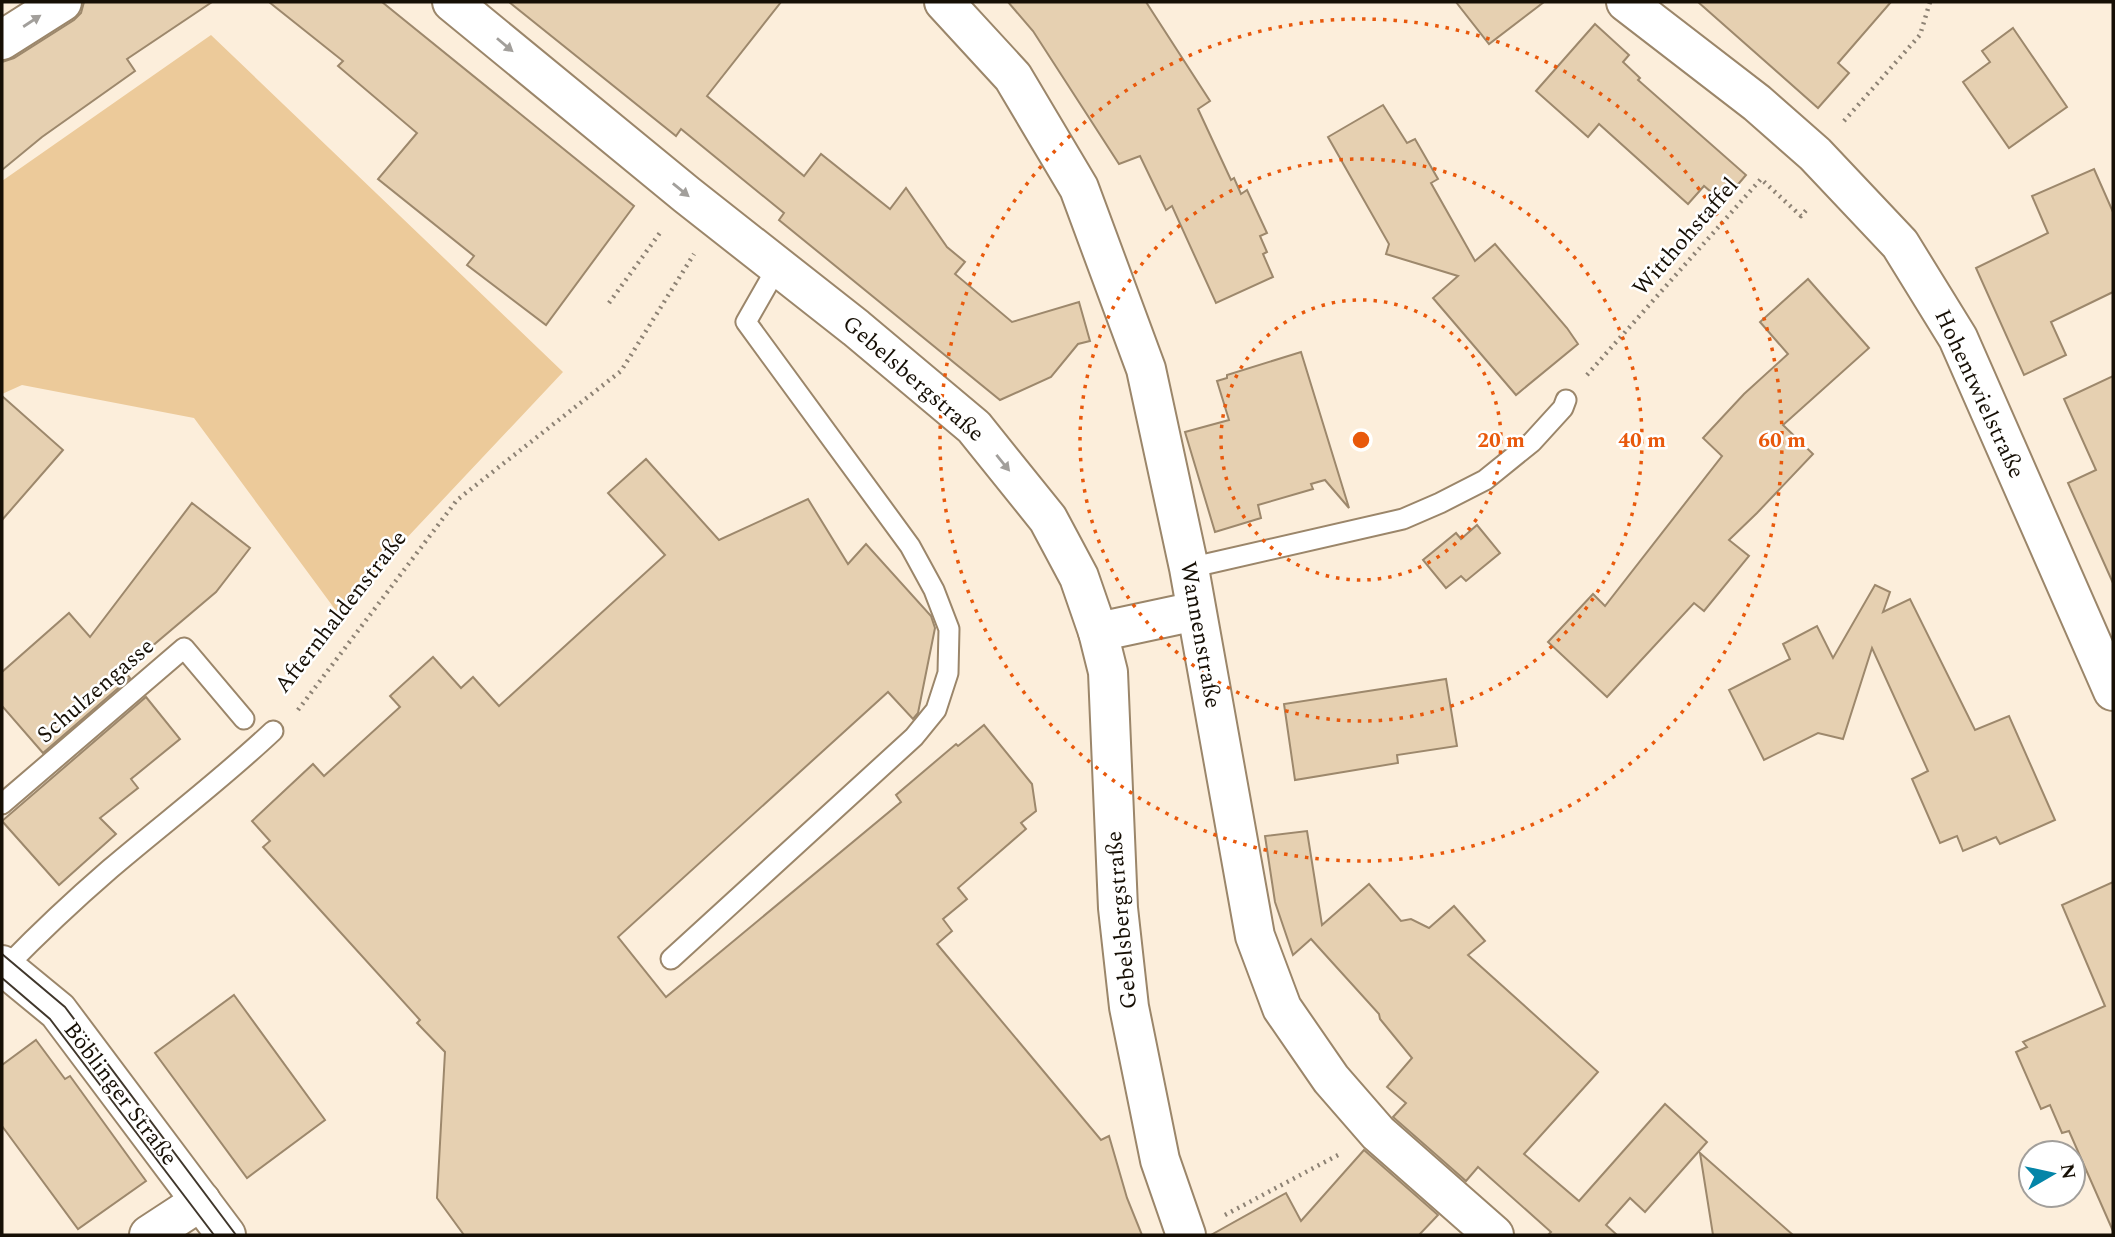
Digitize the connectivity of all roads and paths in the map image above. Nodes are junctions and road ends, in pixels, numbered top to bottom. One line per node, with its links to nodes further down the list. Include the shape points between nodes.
1 (62, 2): 6 (street, one-way to 1)
2 (452, 2): 9 (street, Gebelsbergstraße, one-way to 9)
3 (944, 2): 14 (street, Wannenstraße, via 1013,77 1079,188 1146,369)
4 (1626, 2): 8 (street, Hohentwielstraße, via 1757,103)
5 (1930, 2): 7 (path, via 1920,35)
6 (2, 40)
7 (1839, 127)
8 (1838, 177): 13 (path, Witthohstaffel, via 1801,216 1761,179); 17 (street, Hohentwielstraße, via 1900,244 1958,338)
9 (687, 195): 10 (street, Gebelsbergstraße); 12 (path)
10 (717, 218): 11 (street, Gebelsbergstraße); 19 (path, Afternhaldenstraße, via 621,371 457,500 303,706)
11 (778, 266): 16 (street, Gebelsbergstraße, one-way to 16, via 974,427 1048,519 1079,577); 21 (lane, via 746,322 910,546 949,629 948,673 936,710 914,737)
12 (609, 303)
13 (1566, 400): 14 (lane, via 1532,442 1485,480 1440,503 1403,519)
14 (1189, 568): 15 (street, Wannenstraße)
15 (1196, 611): 16 (street); 23 (street, Wannenstraße, via 1255,936 1282,1008 1331,1079)
16 (1098, 632): 28 (street, Gebelsbergstraße, via 1108,672 1118,908 1129,1007 1160,1160)
17 (2113, 691)
18 (244, 719): 20 (lane, Schulzengasse, via 184,648)
19 (273, 731): 22 (lane)
20 (2, 804)
21 (671, 959)
22 (3, 966): 24 (street, Böblinger Straße, via 58,1011)
23 (1378, 1133): 25 (path); 29 (street, Wannenstraße)
24 (201, 1200): 26 (street); 27 (street, Böblinger Straße)
25 (1223, 1216)
26 (149, 1235)
27 (226, 1235)
28 (1186, 1235)
29 (1494, 1235)

